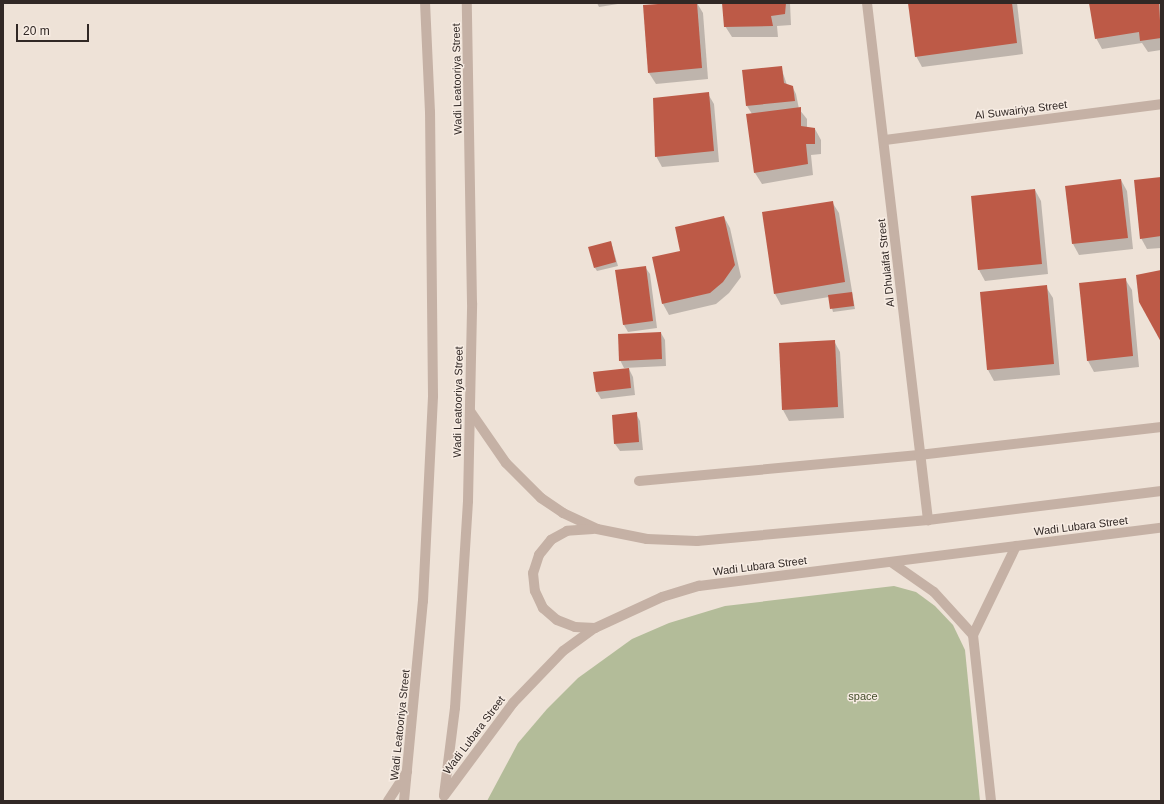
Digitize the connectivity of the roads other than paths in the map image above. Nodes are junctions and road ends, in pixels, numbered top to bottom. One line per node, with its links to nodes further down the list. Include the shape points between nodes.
1 (425, 3): 18 (street, Wadi Leatooriya Street, via 430,112 433,396 423,601)
2 (467, 3): 6 (street, Wadi Leatooriya Street, via 472,303)
3 (867, 3): 5 (street, Al Dhulaifat Street)
4 (1161, 104): 5 (street, Al Suwairiya Street)
5 (885, 140): 8 (street, Al Dhulaifat Street)
6 (470, 411): 13 (street, via 493,446 522,481 563,513); 19 (street, Wadi Leatooriya Street, via 463,595 455,708)
7 (1161, 426): 8 (street)
8 (920, 455): 9 (street); 11 (street, Al Dhulaifat Street)
9 (640, 481)
10 (1161, 491): 11 (street)
11 (928, 520): 13 (street, via 697,542 647,539)
12 (1161, 528): 14 (street, Wadi Lubara Street)
13 (597, 529): 16 (street, via 567,531 551,540 539,555 533,573 535,591 543,608 557,620 575,627)
14 (1016, 546): 15 (street, Wadi Lubara Street); 17 (street)
15 (891, 562): 16 (street, Wadi Lubara Street, via 699,586 662,597); 17 (street, via 934,592)
16 (595, 628): 19 (street, Wadi Lubara Street, via 563,652 513,703)
17 (973, 635): 22 (street)
18 (408, 770): 20 (street); 21 (street, Wadi Leatooriya Street)
19 (444, 799)
20 (388, 801)
21 (404, 801)
22 (991, 801)

